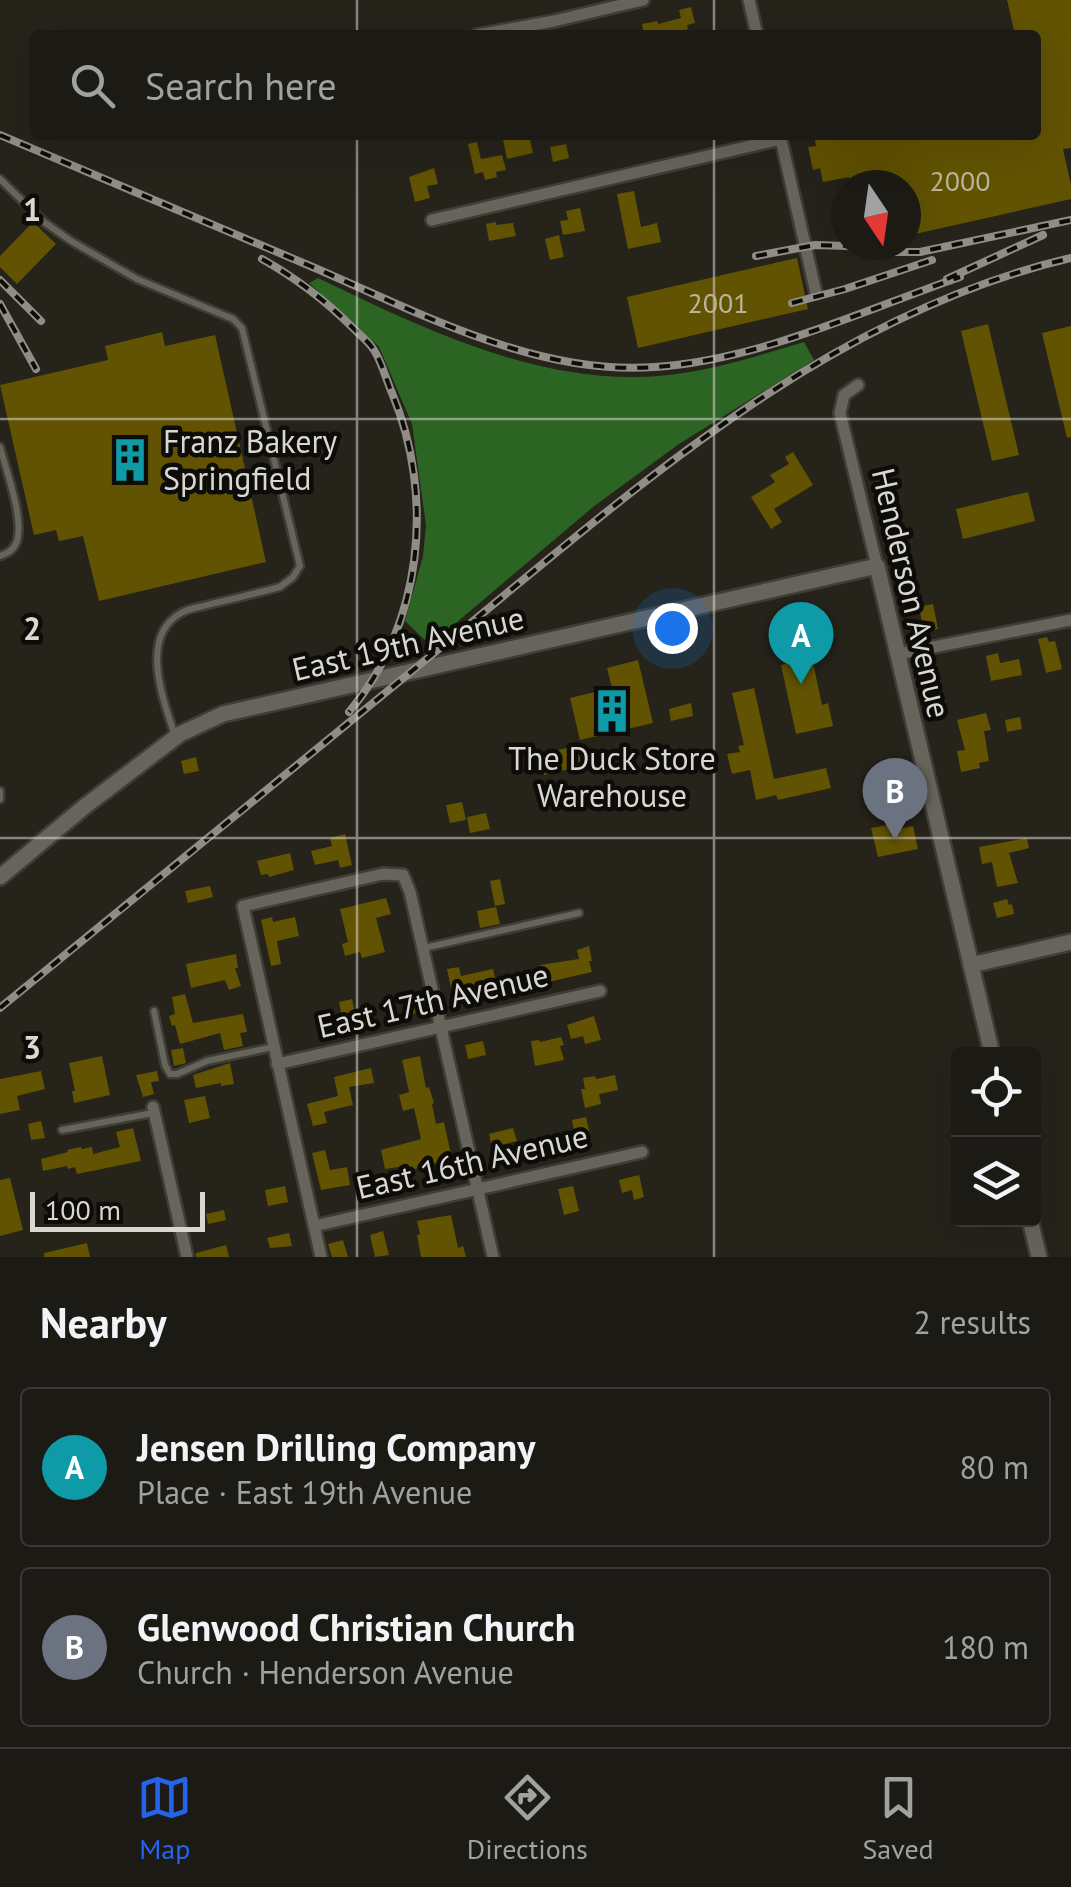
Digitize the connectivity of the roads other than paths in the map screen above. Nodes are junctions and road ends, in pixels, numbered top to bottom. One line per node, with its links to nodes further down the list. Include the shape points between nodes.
1 (642, 0): 3 (street)
2 (749, 0): 4 (street)
3 (504, 30)
4 (756, 30)
5 (767, 140): 8 (street)
6 (781, 140): 9 (street)
7 (0, 178): 16 (lane, via 71,241 242,328 300,566 280,587 183,612 168,623 156,664)
8 (432, 220)
9 (816, 293)
10 (858, 385): 13 (street, Henderson Avenue, via 844,395 840,413)
11 (0, 447): 12 (lane, via 18,539)
12 (0, 556)
13 (877, 566): 15 (street, Henderson Avenue); 16 (street, East 19th Avenue, via 246,708)
14 (1071, 620): 15 (street)
15 (898, 654): 21 (street, Henderson Avenue)
16 (175, 738): 17 (street, East 19th Avenue)
17 (1, 874)
18 (579, 912): 20 (lane)
19 (1071, 942): 21 (street)
20 (424, 948): 24 (street); 25 (street, via 403,874 242,906)
21 (971, 965): 26 (street, Henderson Avenue)
22 (600, 992): 24 (street, East 17th Avenue)
23 (154, 1011): 25 (lane, via 170,1074)
24 (443, 1029): 27 (street, East 17th Avenue); 31 (street)
25 (273, 1046): 27 (street)
26 (990, 1047)
27 (277, 1064): 32 (street)
28 (153, 1110): 29 (lane); 34 (street)
29 (62, 1130)
30 (642, 1152): 31 (street, East 16th Avenue)
31 (478, 1187): 32 (street, East 16th Avenue); 36 (street)
32 (314, 1226): 35 (street)
33 (1032, 1227): 37 (street)
34 (186, 1257)
35 (321, 1257)
36 (493, 1257)
37 (1039, 1257)

